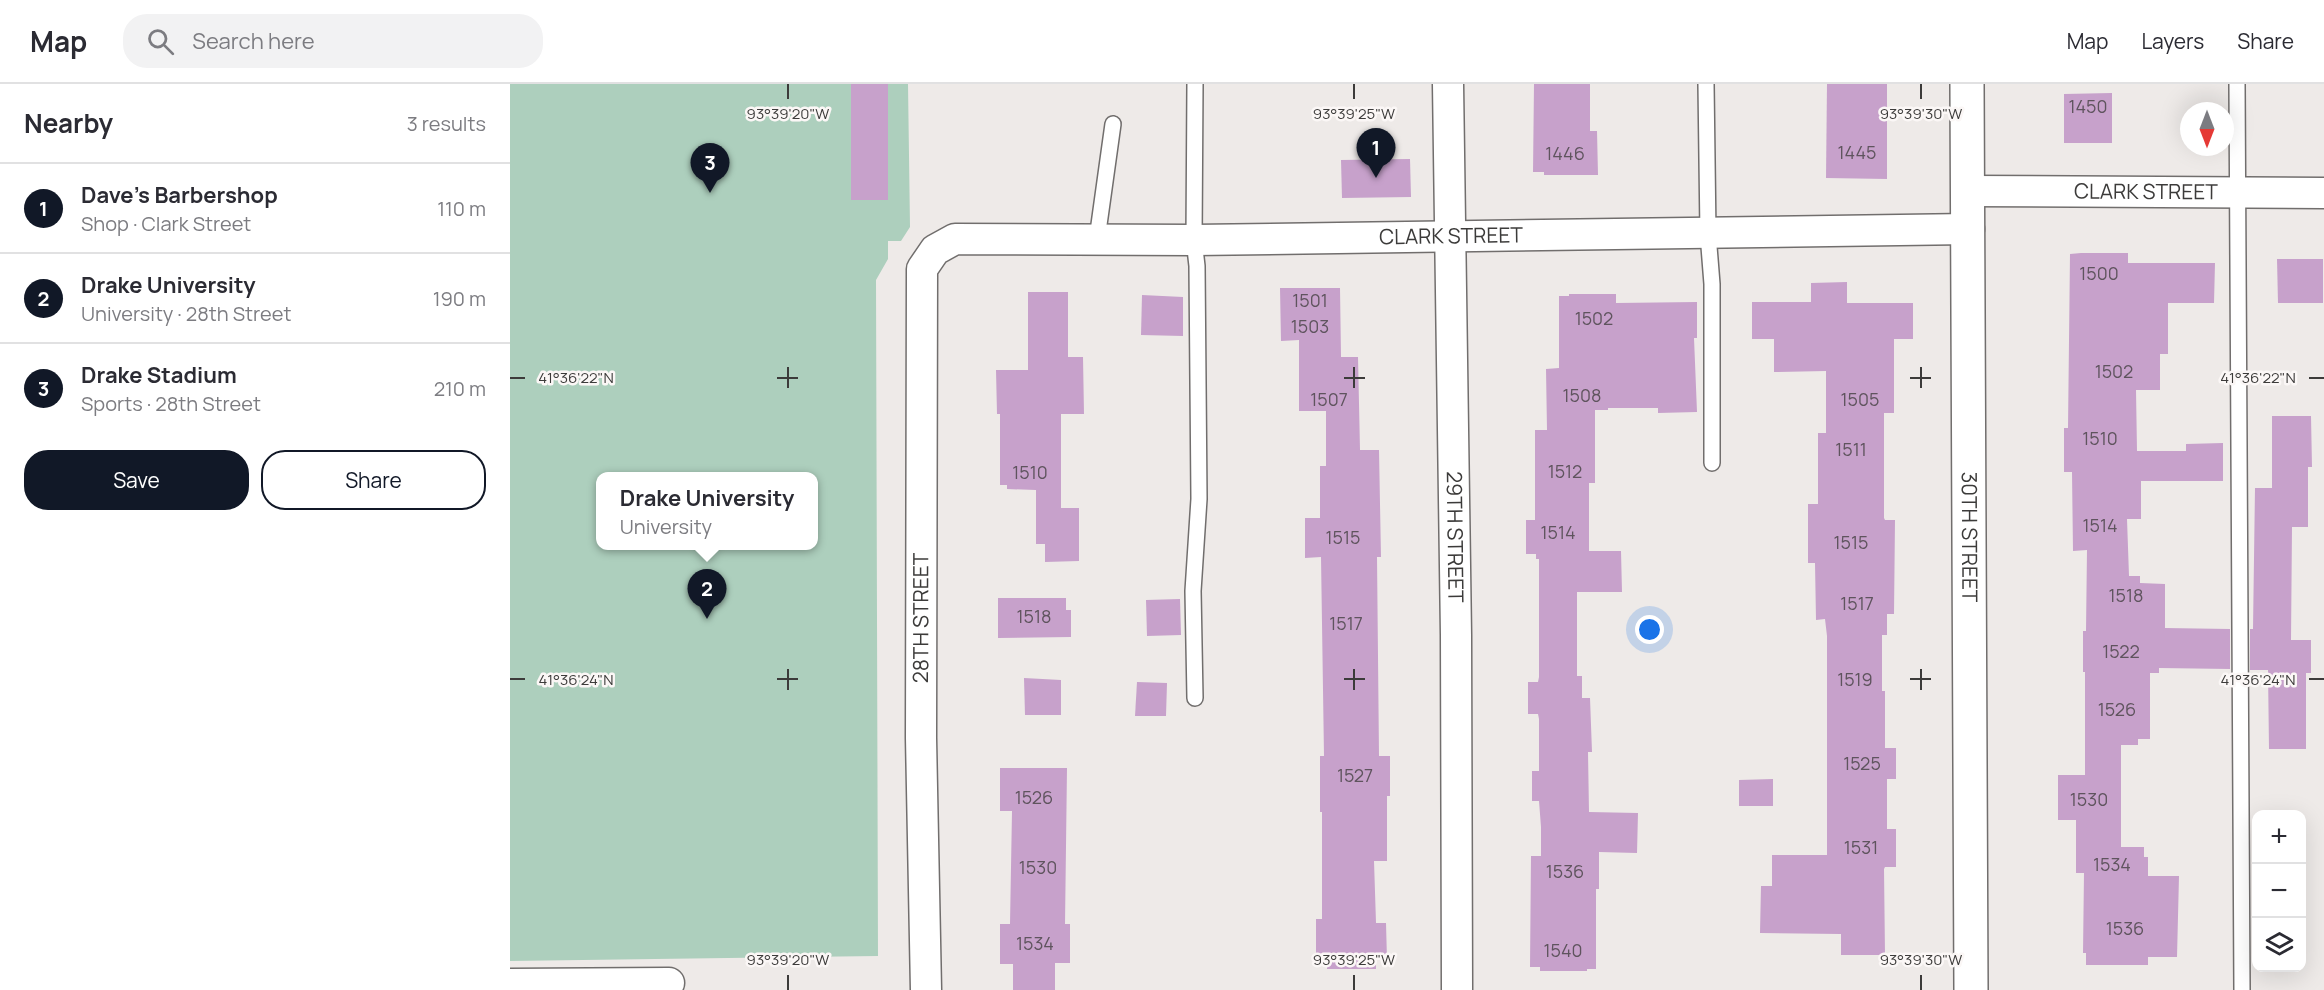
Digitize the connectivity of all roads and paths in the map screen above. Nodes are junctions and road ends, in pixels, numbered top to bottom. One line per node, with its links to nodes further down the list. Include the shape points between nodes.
1 (1195, 84): 14 (lane)
2 (1448, 84): 12 (street, 29TH STREET)
3 (1706, 84): 11 (lane)
4 (1967, 84): 7 (street, 30TH STREET)
5 (2237, 84): 8 (lane)
6 (1113, 124): 13 (lane)
7 (1968, 191): 8 (street, CLARK STREET); 10 (street, 30TH STREET)
8 (2236, 192): 9 (street, CLARK STREET); 23 (lane, via 2240,312)
9 (2324, 193)
10 (1969, 229): 11 (street, CLARK STREET); 22 (street, 30TH STREET)
11 (1707, 234): 12 (street, CLARK STREET); 16 (lane, via 1712,284)
12 (1449, 237): 14 (street, CLARK STREET); 21 (street, 29TH STREET)
13 (1097, 239): 14 (street, CLARK STREET); 15 (street, CLARK STREET, via 955,239)
14 (1194, 240): 17 (lane, via 1199,499 1193,591)
15 (935, 250): 20 (street, 28TH STREET, via 922,269 921,738)
16 (1712, 463)
17 (1195, 698)
18 (669, 983): 19 (street)
19 (510, 984)
20 (926, 990)
21 (1457, 990)
22 (1971, 990)
23 (2242, 990)

